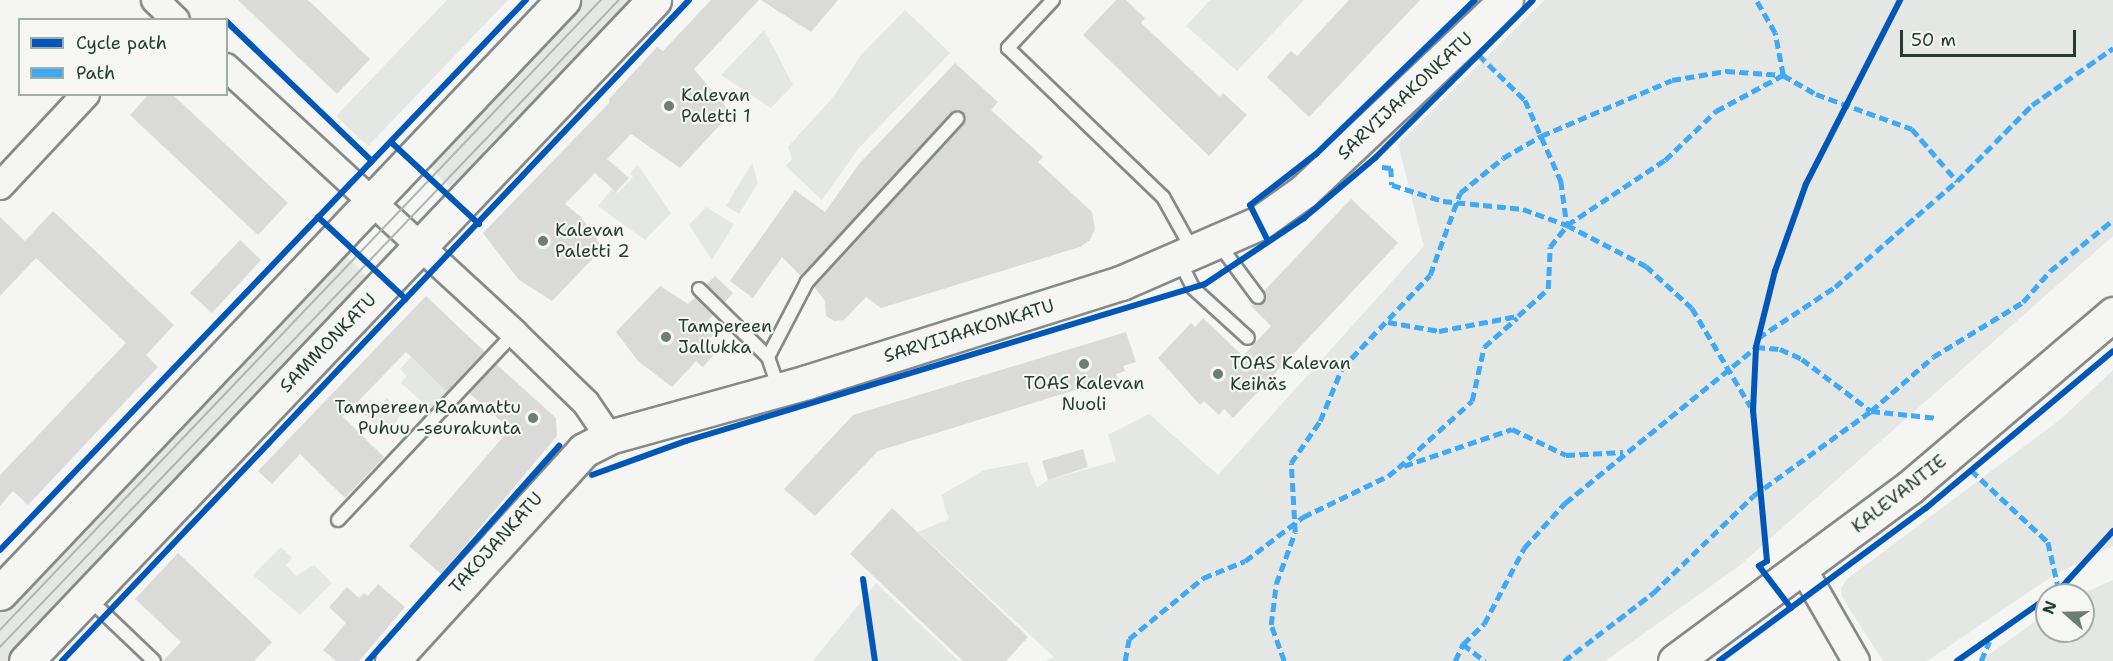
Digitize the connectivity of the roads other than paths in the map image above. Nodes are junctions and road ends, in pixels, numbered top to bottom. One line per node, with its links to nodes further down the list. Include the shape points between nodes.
1 (563, 0): 9 (main road)
2 (654, 0): 10 (main road, SAMMONKATU)
3 (1053, 0): 11 (lane, via 1008,48 1163,197)
4 (1493, 4): 11 (main road, SARVIJAAKONKATU, via 1304,191 1259,223)
5 (228, 69): 9 (street)
6 (84, 96): 8 (street)
7 (957, 119): 17 (lane, via 807,282)
8 (0, 186)
9 (372, 203): 10 (street); 22 (main road)
10 (421, 246): 15 (street); 23 (main road, SAMMONKATU)
11 (1197, 252): 13 (lane); 16 (lane, via 1193,288); 18 (main road, SARVIJAAKONKATU, via 1121,283)
12 (699, 289): 17 (lane)
13 (1258, 297)
14 (2113, 314): 21 (main road, KALEVANTIE, via 1910,487)
15 (514, 333): 19 (street, via 586,403); 20 (lane)
16 (1248, 338)
17 (768, 357): 18 (lane)
18 (780, 390): 19 (main road, SARVIJAAKONKATU)
19 (609, 436): 26 (main road, TAKOJANKATU, via 584,450 557,475)
20 (339, 520)
21 (1802, 567): 27 (main road, KALEVANTIE); 28 (street)
22 (0, 593)
23 (86, 597): 24 (main road, SAMMONKATU); 25 (lane)
24 (26, 661)
25 (154, 661)
26 (392, 661)
27 (1674, 661)
28 (1856, 661)

